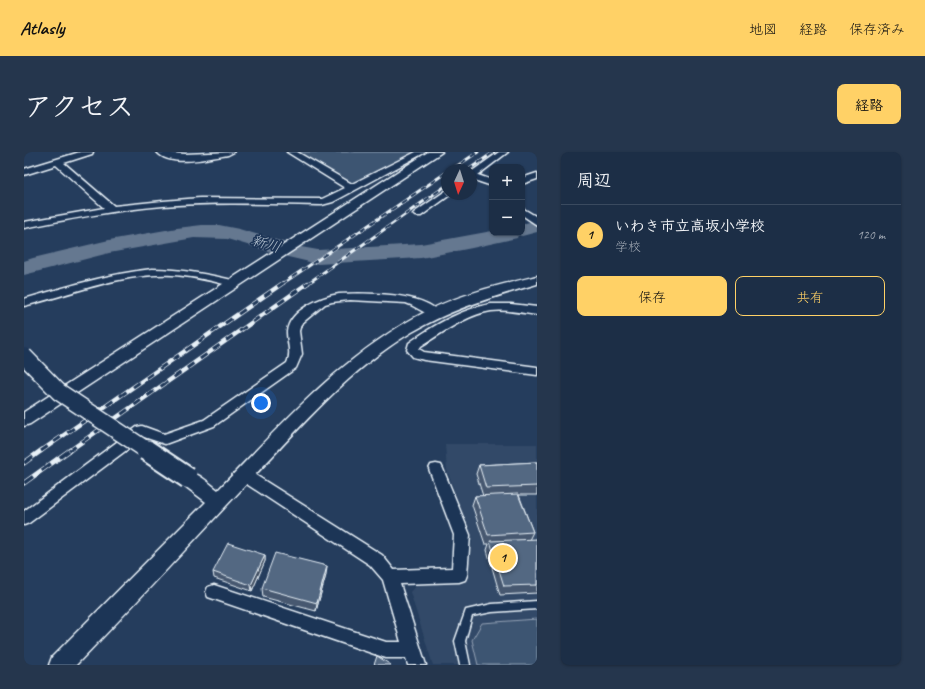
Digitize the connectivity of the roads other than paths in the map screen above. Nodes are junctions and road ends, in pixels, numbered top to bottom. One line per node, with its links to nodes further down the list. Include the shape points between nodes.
1 (89, 152): 8 (street)
2 (162, 152): 3 (street, via 171,157)
3 (228, 152)
4 (291, 152): 15 (street)
5 (422, 152): 15 (street)
6 (436, 152): 22 (street)
7 (504, 152): 10 (street)
8 (58, 162): 9 (street); 17 (street)
9 (24, 172)
10 (477, 172)
11 (537, 176): 13 (street)
12 (477, 178): 14 (street)
13 (525, 180)
14 (489, 182)
15 (352, 188): 17 (street, via 322,202 219,200)
16 (441, 197): 18 (street)
17 (111, 209): 21 (street)
18 (418, 214)
19 (525, 214): 20 (street)
20 (537, 222)
21 (24, 225)
22 (237, 280): 25 (street, via 172,272 151,273 86,284); 31 (street)
23 (537, 280): 24 (street)
24 (494, 292): 26 (street); 28 (street)
25 (24, 303)
26 (508, 307): 27 (street); 30 (street, via 483,309 455,321 417,343 413,350 424,356)
27 (537, 311)
28 (433, 313): 33 (street, via 390,338 361,359 329,387); 35 (street, via 406,300 339,297 320,302 296,321 296,358 292,365 209,423 165,439 142,431)
29 (24, 356): 34 (street, bridge, via 59,392)
30 (537, 371)
31 (24, 420)
32 (436, 469): 36 (street, via 462,535 459,575)
33 (244, 475): 34 (street); 36 (street, via 376,560)
34 (219, 501): 40 (street)
35 (24, 519)
36 (390, 577): 39 (street)
37 (214, 592): 39 (street)
38 (537, 605): 41 (lane, via 492,608 470,614 460,641)
39 (415, 658)
40 (60, 665)
41 (465, 665)

